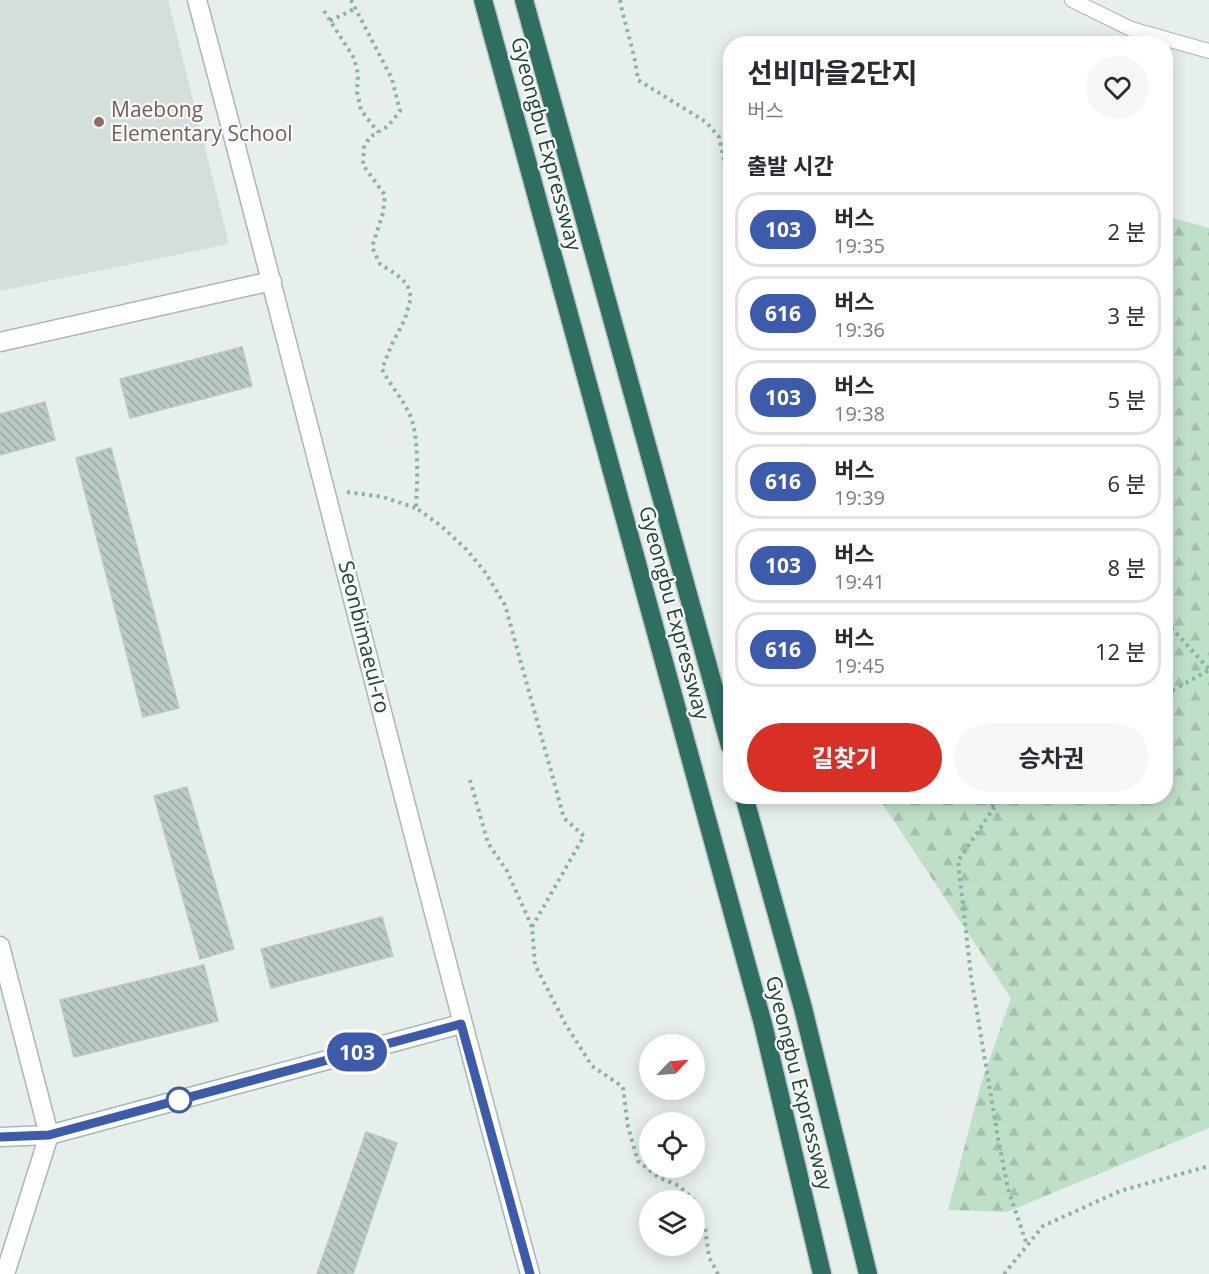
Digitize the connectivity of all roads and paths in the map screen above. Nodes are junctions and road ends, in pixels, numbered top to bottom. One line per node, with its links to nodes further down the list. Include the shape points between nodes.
1 (197, 0): 15 (street, Seonbimaeul-ro)
2 (351, 0): 7 (path)
3 (483, 0): 40 (highway, Gyeongbu Expressway, via 763,1024)
4 (524, 0): 22 (highway, Gyeongbu Expressway)
5 (620, 0): 14 (path, via 638,80 706,122 719,137)
6 (1072, 0): 10 (lane, via 1131,29)
7 (356, 8): 9 (path); 13 (path, via 392,79 400,111)
8 (324, 11): 9 (path)
9 (330, 21): 13 (path, via 354,58 361,110)
10 (1156, 36)
11 (1173, 41): 12 (lane)
12 (1209, 51)
13 (378, 132): 18 (path, via 364,147 363,165 385,195 372,248 380,264 407,284 411,297 382,369 410,415 417,467)
14 (723, 155)
15 (272, 281): 16 (street); 30 (street, Seonbimaeul-ro)
16 (0, 342)
17 (346, 492): 18 (path, via 383,497)
18 (416, 508): 28 (path, via 466,549 505,605 564,818 584,836)
19 (1173, 630): 20 (path)
20 (1209, 670): 21 (path)
21 (1173, 690)
22 (723, 721)
23 (470, 780): 28 (path, via 488,843 507,871)
24 (746, 804): 41 (highway, Gyeongbu Expressway, via 803,1008)
25 (993, 804): 27 (path)
26 (998, 804): 27 (path)
27 (993, 809): 36 (path, via 958,861 971,976 998,1138 1008,1189)
28 (532, 927): 34 (path, via 535,965 567,1025 592,1066 623,1087 628,1127 638,1161)
29 (0, 946): 31 (street)
30 (461, 1024): 31 (street); 38 (street, Seonbimaeul-ro)
31 (49, 1135): 32 (street); 37 (street)
32 (0, 1137)
33 (1209, 1166): 36 (path, via 1120,1191 1043,1226)
34 (683, 1190)
35 (705, 1227): 39 (path, via 710,1257)
36 (1027, 1245): 42 (path)
37 (5, 1274)
38 (530, 1274)
39 (718, 1274)
40 (822, 1274)
41 (868, 1274)
42 (1004, 1274)

